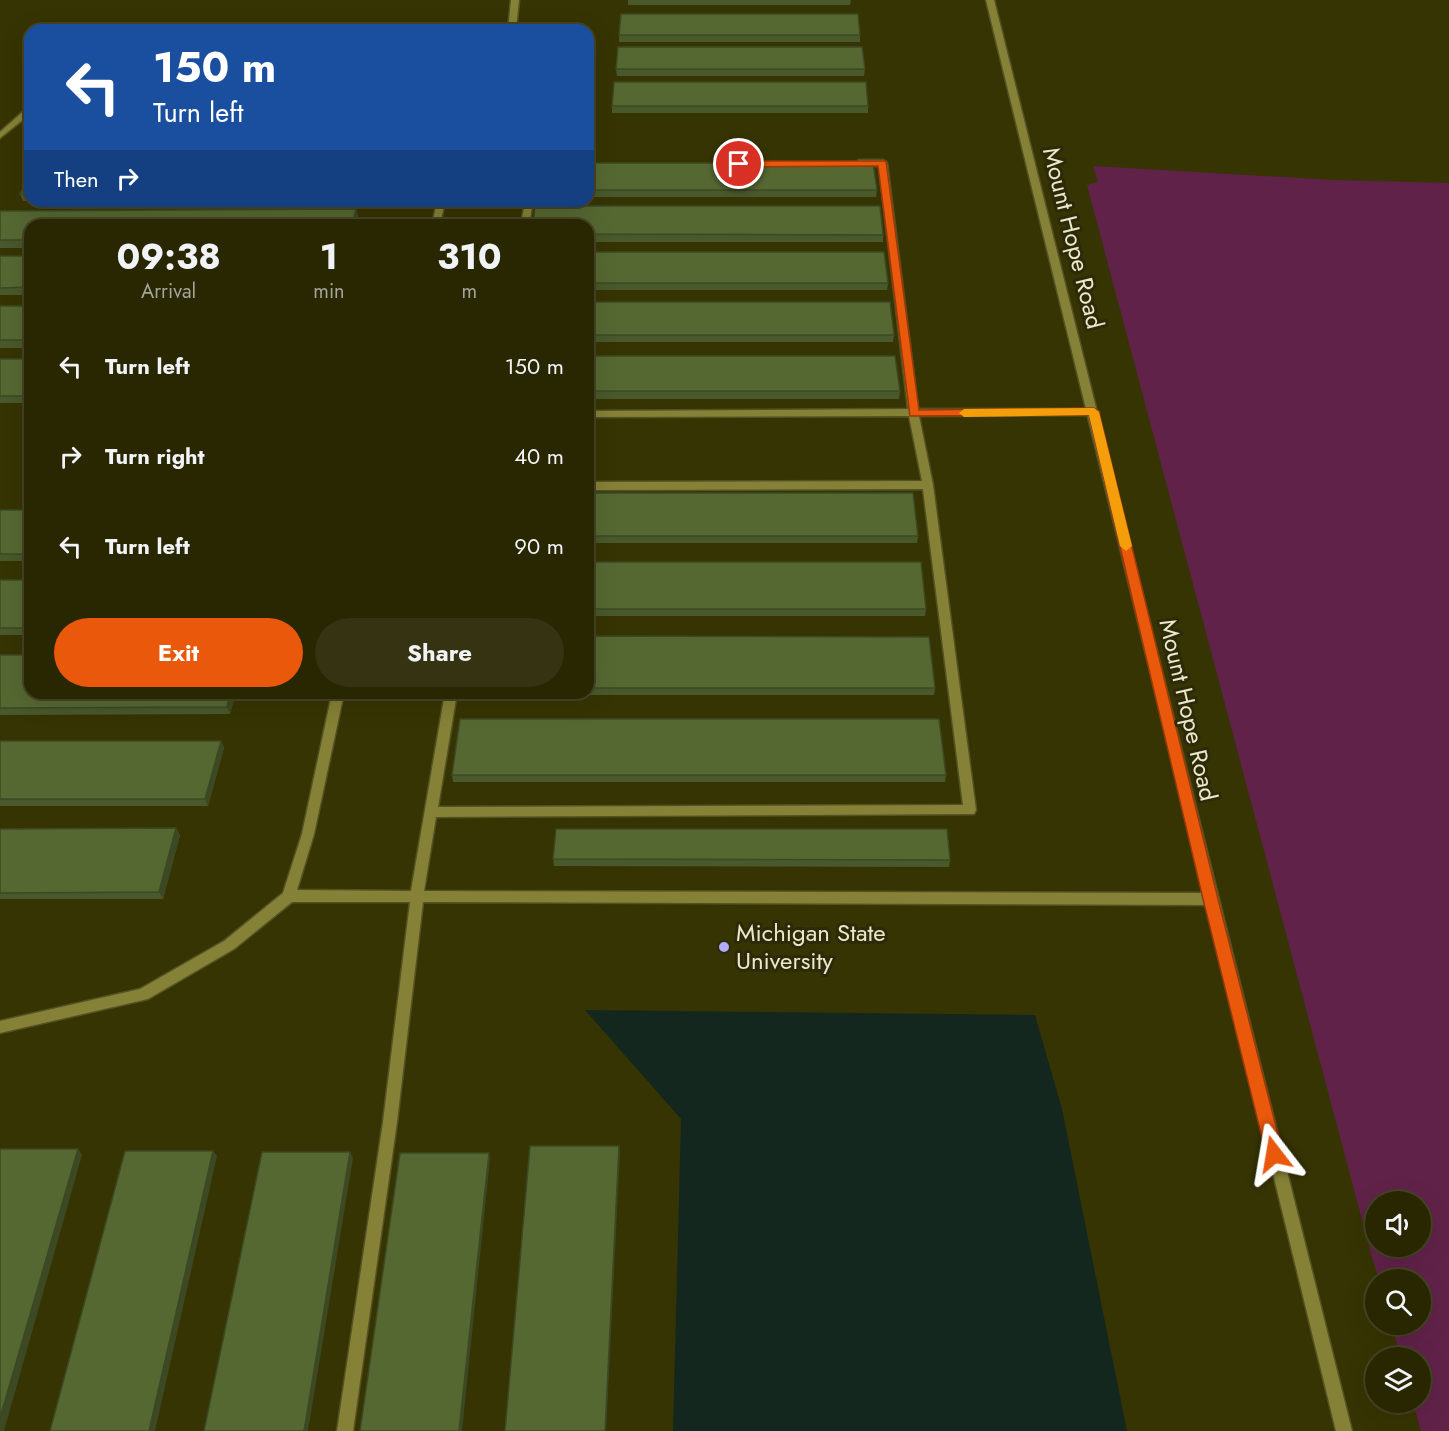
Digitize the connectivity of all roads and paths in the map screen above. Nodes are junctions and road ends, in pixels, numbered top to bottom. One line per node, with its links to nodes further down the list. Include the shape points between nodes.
1 (515, 0): 3 (street)
2 (990, 0): 7 (street, Mount Hope Road)
3 (513, 24)
4 (24, 115): 5 (street)
5 (0, 136)
6 (847, 163): 9 (street, via 883,163)
7 (1094, 412): 9 (street); 17 (street, Mount Hope Road)
8 (594, 414): 9 (street)
9 (914, 414): 10 (street)
10 (928, 485): 11 (street); 14 (street, via 970,810)
11 (594, 486)
12 (337, 699): 16 (street, via 308,834)
13 (450, 699): 14 (street)
14 (432, 812): 15 (street)
15 (417, 895): 16 (street); 17 (street); 19 (street, via 390,1122)
16 (289, 896): 18 (street, via 229,945 143,994)
17 (1210, 899): 20 (street, Mount Hope Road)
18 (0, 1027)
19 (345, 1431)
20 (1344, 1431)

